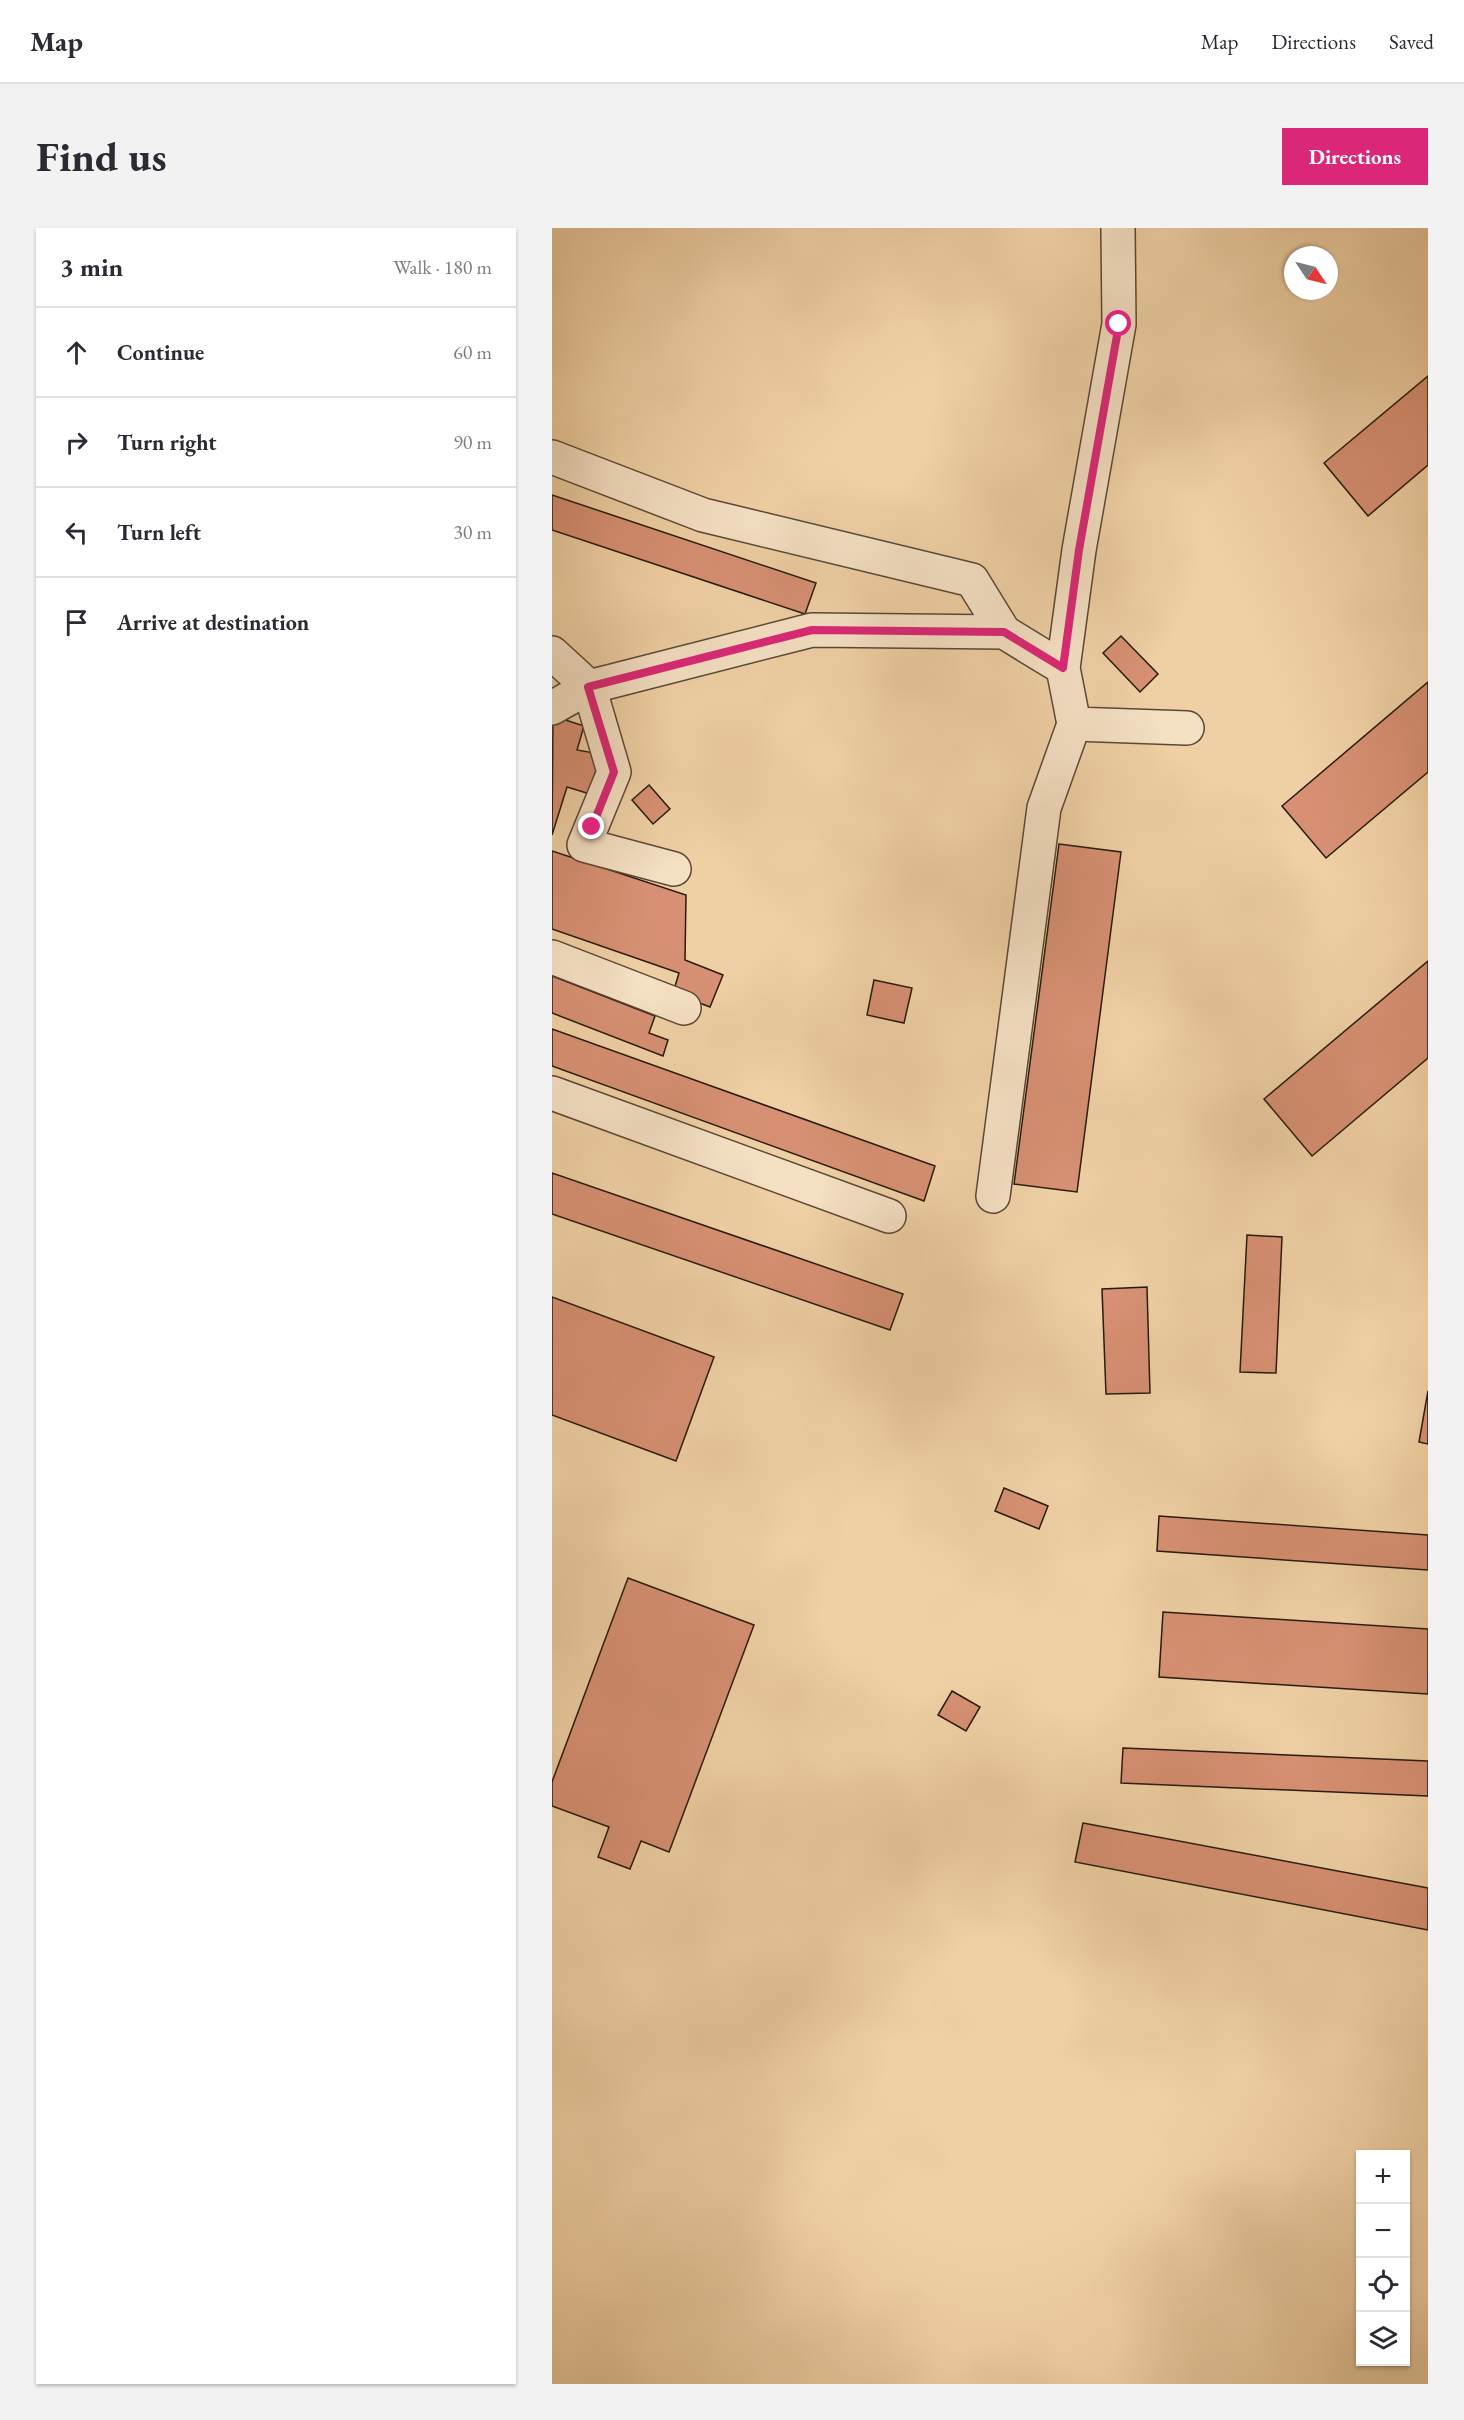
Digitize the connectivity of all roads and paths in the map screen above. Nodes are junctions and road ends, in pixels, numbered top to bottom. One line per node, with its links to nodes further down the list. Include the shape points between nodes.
1 (1118, 228): 5 (lane, via 1119,324 1079,550)
2 (552, 457): 3 (lane, via 703,515 972,580)
3 (1004, 632): 5 (lane); 6 (lane, via 812,630)
4 (552, 653): 6 (lane)
5 (1063, 668): 8 (lane)
6 (588, 687): 7 (lane); 10 (lane, via 614,772 584,845)
7 (552, 708)
8 (1074, 724): 9 (lane); 14 (lane, via 1044,808)
9 (1187, 728)
10 (674, 869)
11 (552, 957): 12 (lane)
12 (684, 1008)
13 (552, 1094): 15 (lane)
14 (993, 1196)
15 (889, 1216)

